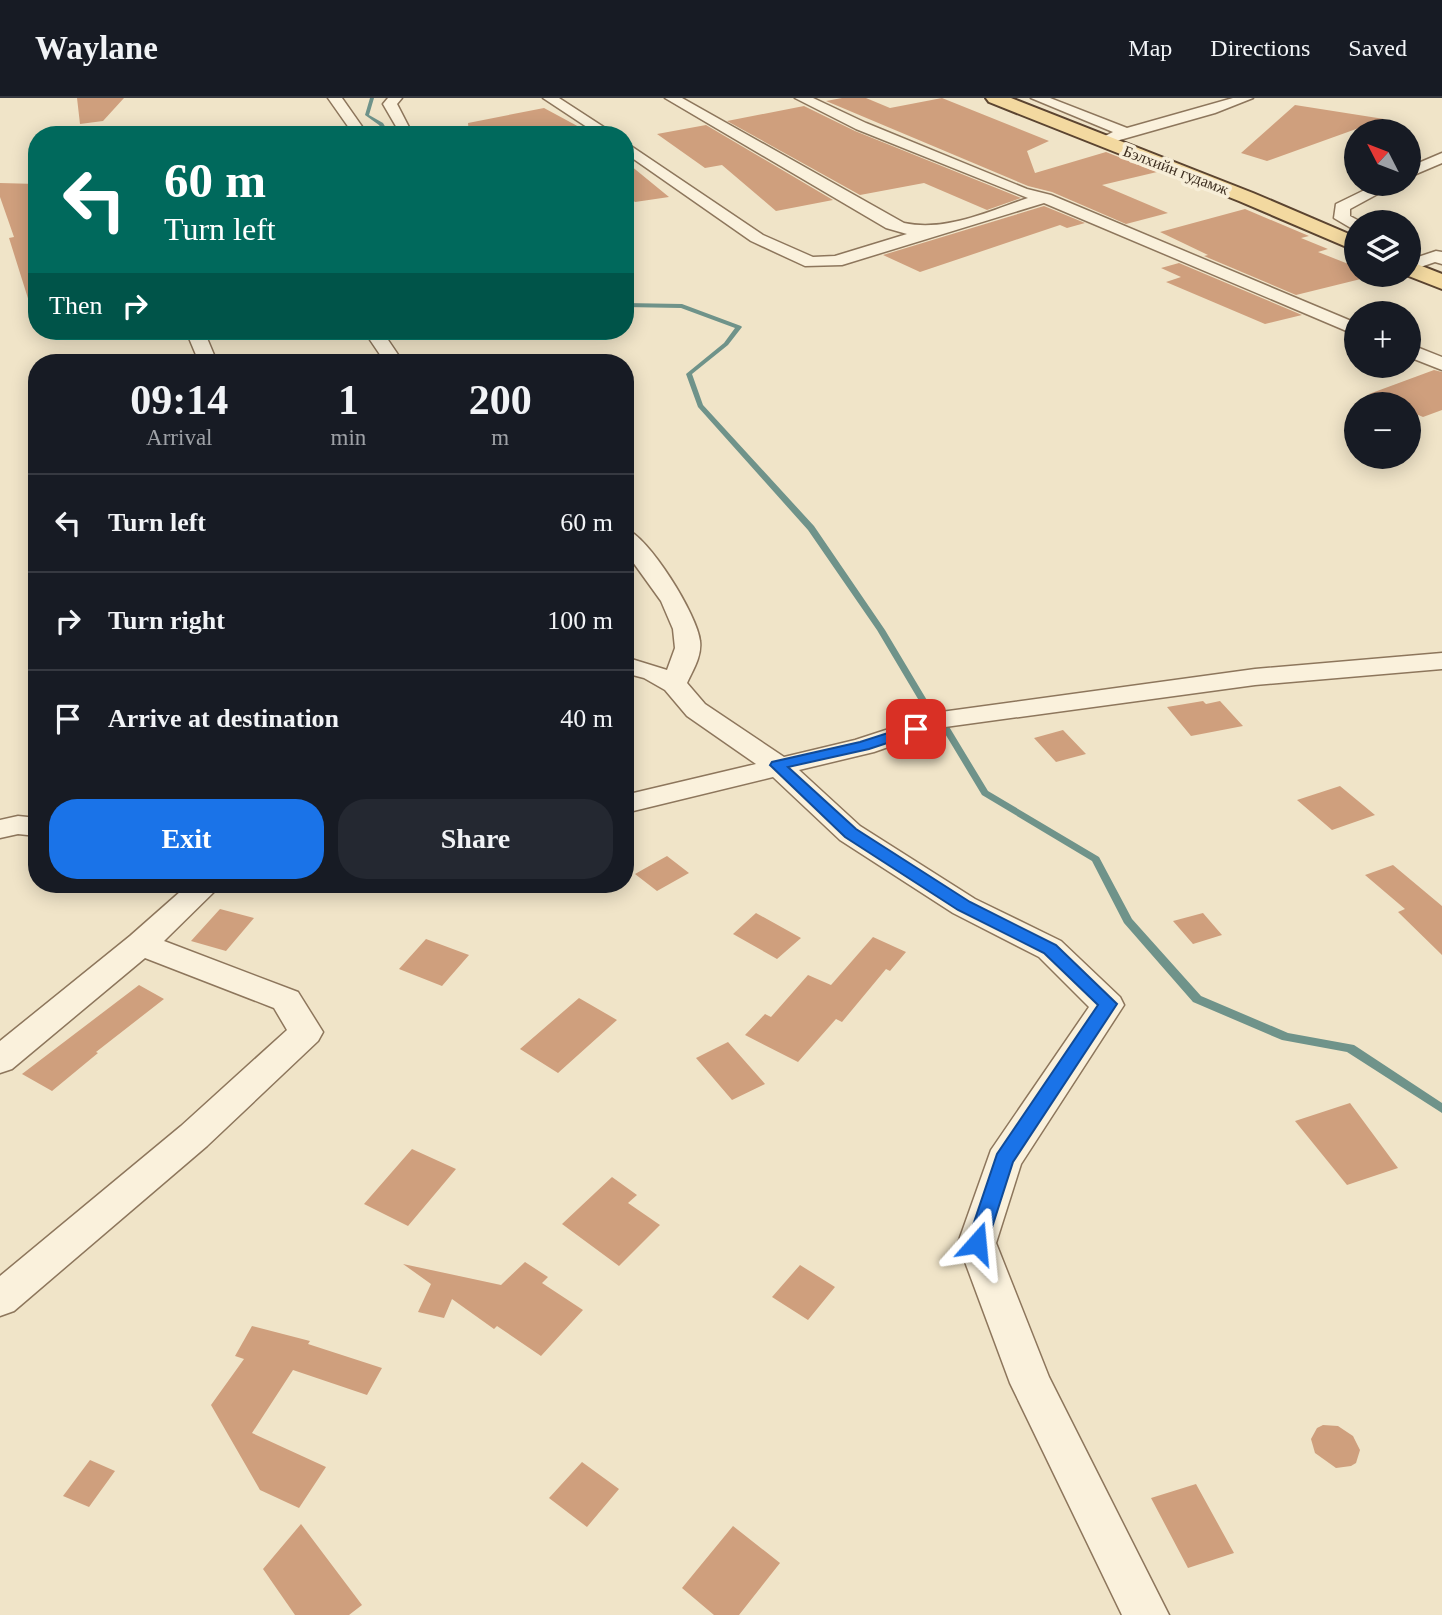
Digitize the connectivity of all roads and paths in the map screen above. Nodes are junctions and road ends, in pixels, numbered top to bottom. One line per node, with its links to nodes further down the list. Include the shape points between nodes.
1 (335, 98): 11 (street)
2 (395, 98): 12 (street, via 390,104)
3 (550, 98): 13 (street)
4 (673, 98): 22 (street, via 892,225)
5 (802, 98): 20 (street)
6 (995, 98): 15 (main road, Бэлхийн гудамж)
7 (1038, 98): 10 (street)
8 (1079, 98): 10 (street)
9 (1247, 98): 14 (street, via 1215,111)
10 (1057, 106): 14 (street)
11 (355, 126)
12 (402, 126)
13 (595, 126)
14 (1124, 132): 15 (street)
15 (1102, 141): 23 (main road, Бэлхийн гудамж)
16 (634, 152): 22 (street, via 757,238 811,262 836,261)
17 (1442, 157): 18 (street)
18 (1421, 167)
19 (1364, 196): 21 (street, via 1342,207)
20 (1045, 198): 22 (street); 29 (street)
21 (1344, 219)
22 (931, 232)
23 (1344, 240)
24 (1421, 251): 25 (street)
25 (1439, 257): 26 (street)
26 (1421, 263)
27 (1421, 272): 28 (main road)
28 (1442, 282)
29 (1344, 325)
30 (1421, 355): 31 (street)
31 (1442, 363)
32 (634, 548): 35 (street, via 666,589 684,624 688,644)
33 (1442, 661): 36 (street, via 1255,677 941,720 864,746)
34 (634, 667): 35 (street)
35 (674, 684): 36 (street, via 696,710)
36 (777, 765): 37 (street); 42 (street, via 850,833 964,906 1050,949 1108,1004 1004,1160 977,1243 1031,1383)
37 (634, 802)
38 (197, 893): 39 (street)
39 (141, 944): 40 (street); 41 (street, via 286,1000 306,1032 194,1136)
40 (0, 1060)
41 (0, 1299)
42 (1146, 1615)

